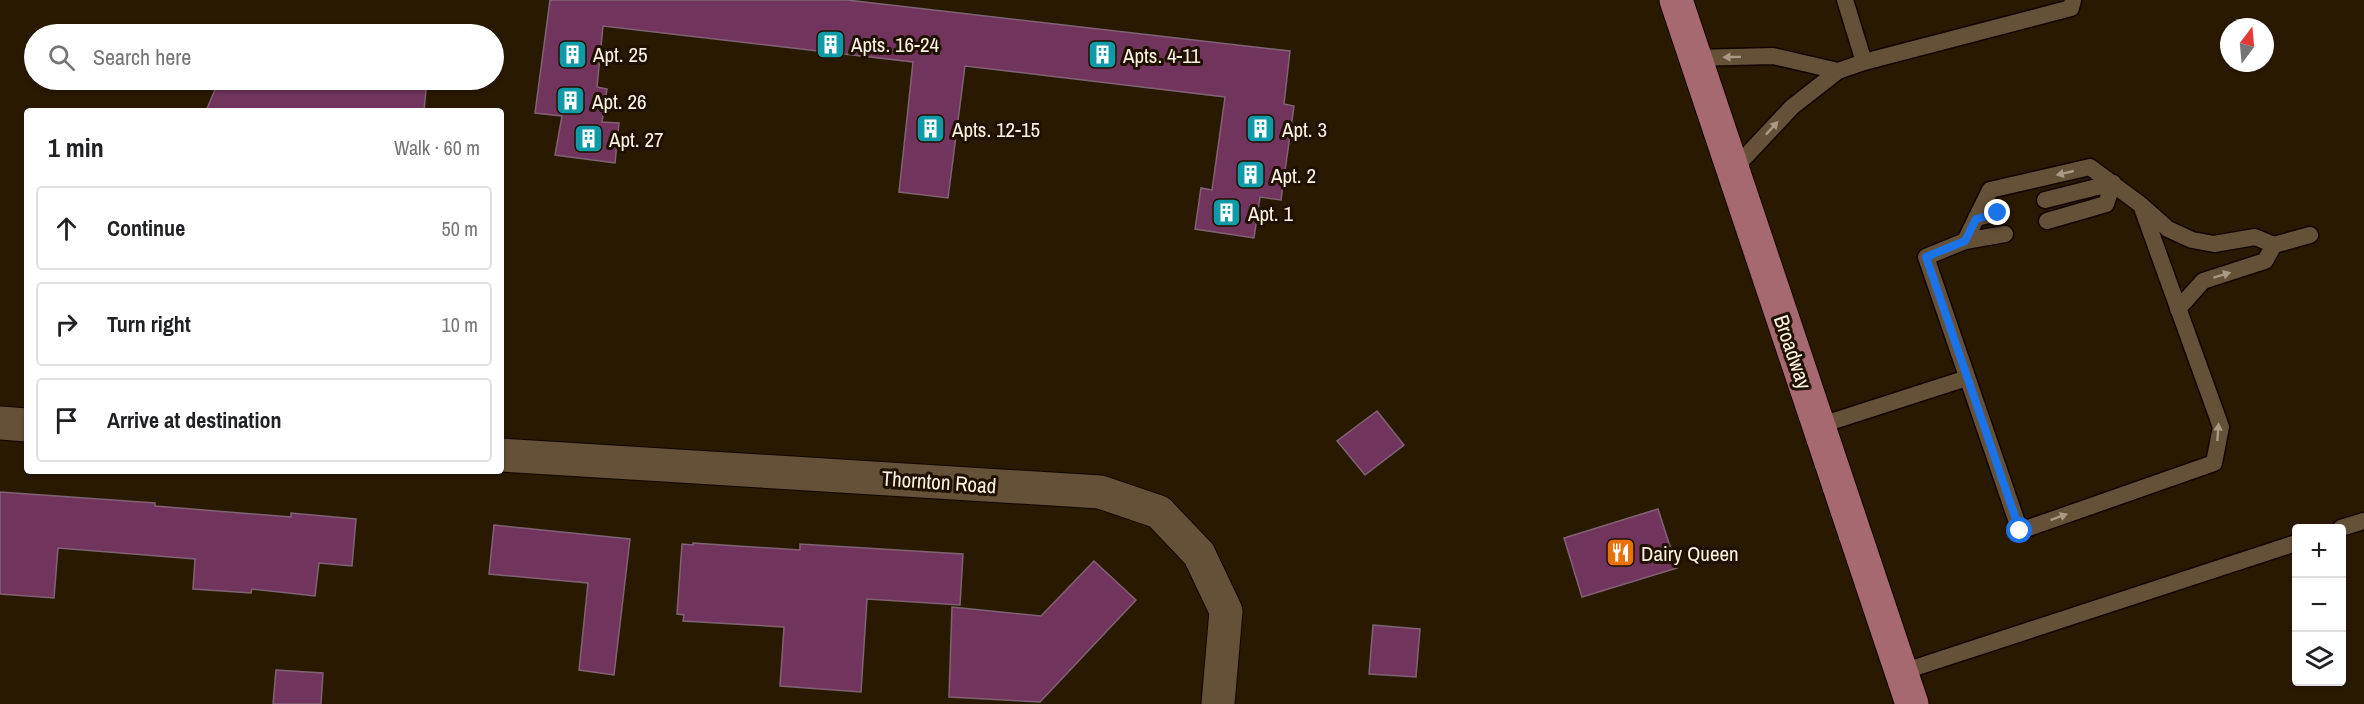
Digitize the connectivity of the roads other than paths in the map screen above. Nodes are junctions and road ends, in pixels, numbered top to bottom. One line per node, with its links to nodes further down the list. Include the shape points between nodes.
1 (1676, 0): 4 (main road, Broadway)
2 (1845, 0): 5 (lane)
3 (2073, 0): 5 (lane, via 2071,8)
4 (1694, 58): 6 (lane, one-way to 4, via 1773,56); 7 (main road, Broadway)
5 (1864, 62): 6 (lane)
6 (1838, 71): 7 (lane, one-way to 6, via 1792,107)
7 (1732, 171): 22 (main road, Broadway)
8 (2113, 183): 9 (lane); 10 (lane); 12 (lane, one-way to 12, via 2090,167 1990,190); 13 (lane, via 2106,204)
9 (2045, 200)
10 (2141, 205): 17 (lane, via 2168,229 2192,240 2214,244 2255,237); 18 (lane)
11 (1998, 213): 12 (lane)
12 (1976, 219): 16 (lane)
13 (2047, 221)
14 (2005, 234): 16 (lane)
15 (2310, 235): 17 (lane)
16 (1965, 241): 19 (lane, via 1926,257)
17 (2274, 245): 18 (lane, one-way to 17, via 2203,281 2265,261)
18 (2178, 309): 19 (lane, one-way to 18, via 2020,531 2214,463 2221,427)
19 (1967, 378): 22 (lane)
20 (0, 423): 21 (street)
21 (24, 425)
22 (1818, 426): 27 (main road, Broadway)
23 (504, 455): 28 (street, Thornton Road, via 1100,492 1159,512 1199,554 1226,611)
24 (2364, 521): 25 (lane)
25 (2346, 526)
26 (2292, 544): 27 (lane)
27 (1902, 672): 29 (main road, Broadway)
28 (1218, 704)
29 (1912, 704)

